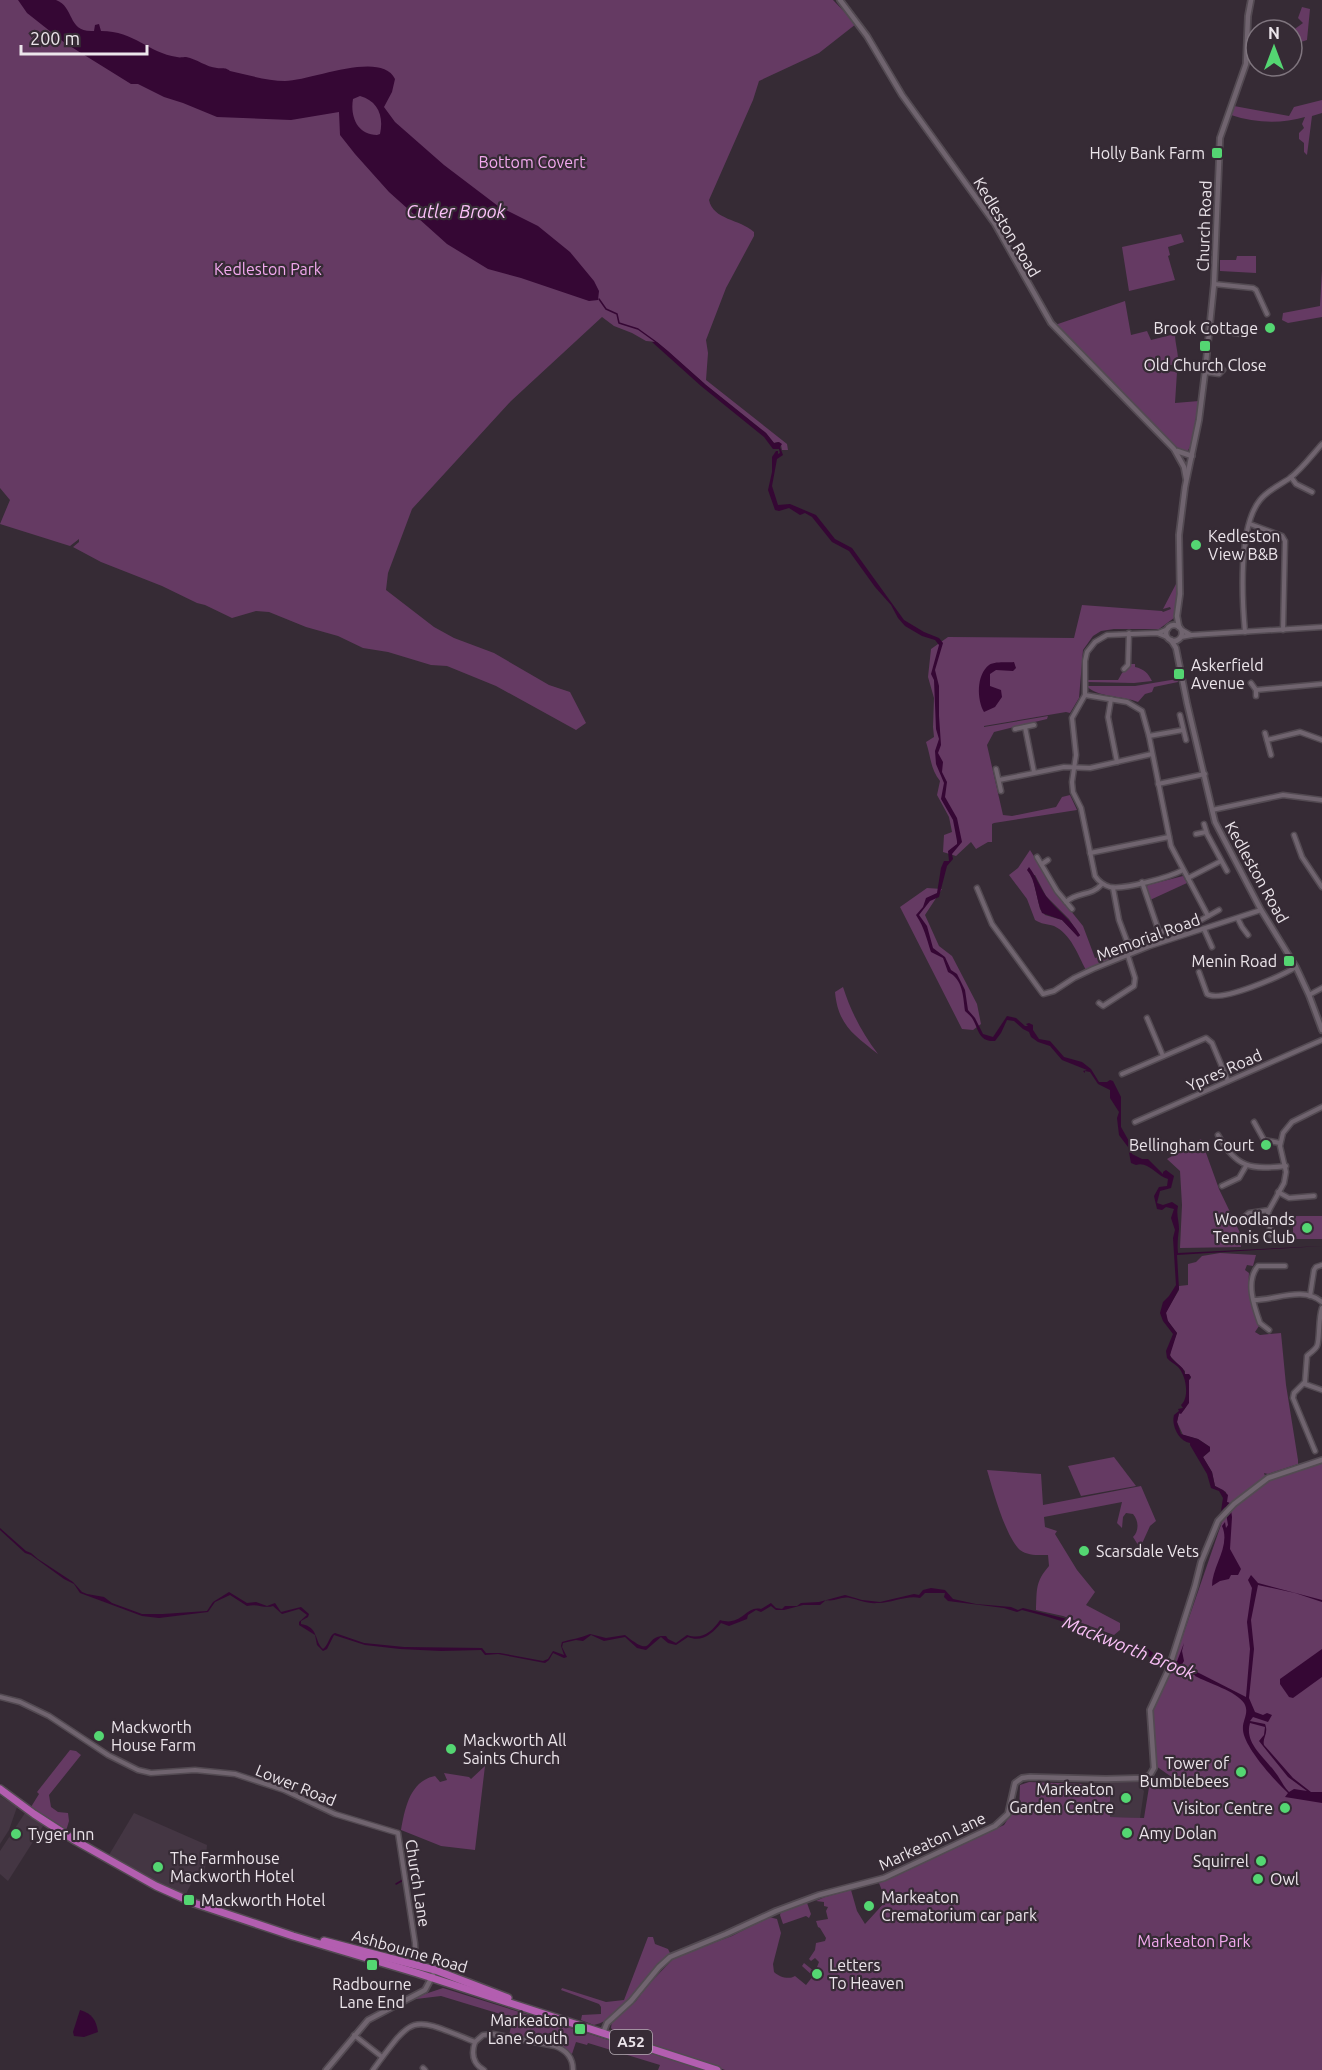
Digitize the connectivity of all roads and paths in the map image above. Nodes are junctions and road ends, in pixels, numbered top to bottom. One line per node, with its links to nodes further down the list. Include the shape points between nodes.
1 (840, 0): 10 (street, Kedleston Road, via 902,95 995,224 1051,323)
2 (1251, 0): 3 (street, Church Road, via 1246,64 1220,138)
3 (1214, 284): 4 (street, via 1253,288); 5 (street, Church Road)
4 (1267, 314)
5 (1209, 329): 6 (street); 8 (street, Church Road)
6 (1241, 334)
7 (1223, 370): 8 (street, via 1219,374)
8 (1205, 372): 12 (street, Church Road)
9 (1322, 444): 13 (street)
10 (1174, 449): 11 (street, Kedleston Road); 12 (street, Kedleston Road)
11 (1179, 458): 12 (street); 14 (street, Kedleston Road)
12 (1191, 458): 14 (street, Kedleston Road)
13 (1291, 477): 15 (street); 16 (street, via 1261,499)
14 (1186, 481): 17 (street, Kedleston Road, via 1179,535)
15 (1312, 492)
16 (1250, 524): 21 (street, via 1286,541); 22 (street, via 1242,565)
17 (1178, 616): 18 (street); 20 (street, Kedleston Road)
18 (1170, 627): 20 (street); 24 (street); 26 (street)
19 (1322, 627): 21 (street)
20 (1181, 628): 25 (street); 27 (street, Kedleston Road)
21 (1283, 630): 22 (street)
22 (1245, 632): 25 (street)
23 (1129, 633): 24 (street); 29 (street); 35 (street, via 1107,635 1091,645 1085,661)
24 (1157, 633): 26 (street)
25 (1192, 635): 27 (street)
26 (1169, 638): 27 (street); 28 (street, Kedleston Road)
27 (1180, 638): 28 (street, Kedleston Road)
28 (1176, 648): 54 (street, Kedleston Road)
29 (1128, 661): 30 (street); 31 (street)
30 (1134, 662)
31 (1124, 669)
32 (1251, 683): 34 (street)
33 (1322, 684): 34 (street)
34 (1256, 690): 36 (street)
35 (1085, 695): 37 (street); 51 (street, via 1072,718)
36 (1256, 696)
37 (1112, 699): 44 (street, via 1138,707); 50 (street, via 1108,717)
38 (1180, 716): 42 (street)
39 (1034, 725): 40 (street)
40 (1024, 727): 41 (street); 53 (street)
41 (1016, 729)
42 (1183, 730): 44 (street); 45 (street)
43 (1265, 733): 46 (street)
44 (1149, 736): 48 (street)
45 (1186, 740)
46 (1267, 740): 47 (street, via 1300,732); 49 (street)
47 (1322, 740)
48 (1152, 754): 50 (street); 56 (street)
49 (1271, 755)
50 (1117, 762): 51 (street, via 1083,769)
51 (1074, 766): 53 (street); 67 (street, via 1072,788 1081,808)
52 (996, 770): 55 (street)
53 (1034, 772): 55 (street)
54 (1205, 774): 56 (street); 59 (street, Kedleston Road)
55 (999, 780): 57 (street)
56 (1158, 784): 64 (street)
57 (1001, 791)
58 (1322, 800): 59 (street, via 1283,795)
59 (1212, 810): 83 (street, Kedleston Road, via 1217,828)
60 (1204, 824): 61 (street)
61 (1206, 831): 62 (street); 70 (street)
62 (1196, 834)
63 (1294, 836): 66 (street)
64 (1169, 837): 67 (street); 72 (street)
65 (1308, 850): 66 (street)
66 (1299, 852): 77 (street)
67 (1090, 853): 76 (street, via 1095,876)
68 (1037, 857): 71 (street)
69 (1048, 860): 71 (street)
70 (1221, 861): 73 (street); 74 (street)
71 (1042, 864): 80 (street)
72 (1183, 870): 74 (street); 75 (street)
73 (1227, 871)
74 (1188, 878): 84 (street)
75 (1142, 882): 79 (street); 89 (street)
76 (1102, 884): 79 (street); 80 (street, via 1093,892)
77 (1322, 887)
78 (977, 888): 96 (street, Memorial Road, via 992,924 1041,993 1047,994 1074,978)
79 (1113, 888): 93 (street)
80 (1066, 902): 81 (street)
81 (1072, 909)
82 (1219, 910): 84 (street)
83 (1261, 910): 85 (street, Memorial Road); 97 (street, Kedleston Road)
84 (1208, 916): 86 (street)
85 (1239, 919): 87 (street, Memorial Road); 91 (street)
86 (1201, 920)
87 (1204, 929): 95 (street); 96 (street, Memorial Road)
88 (1167, 930): 89 (street)
89 (1159, 932): 90 (street)
90 (1152, 935)
91 (1248, 935)
92 (1135, 941): 93 (street)
93 (1128, 944): 94 (street)
94 (1121, 946)
95 (1212, 947)
96 (1128, 956): 103 (street, via 1134,986)
97 (1296, 967): 101 (street, Kedleston Road); 102 (street)
98 (1199, 972): 102 (street, via 1208,995)
99 (1322, 988): 101 (street)
100 (1221, 990): 102 (street)
101 (1309, 995): 105 (street, Kedleston Road)
102 (1222, 996)
103 (1102, 1007)
104 (1147, 1018): 107 (street)
105 (1322, 1030)
106 (1322, 1040): 109 (street, Ypres Road)
107 (1162, 1056): 108 (street); 109 (street, via 1208,1039)
108 (1122, 1074)
109 (1228, 1081): 111 (street, Ypres Road)
110 (1322, 1107): 115 (street, via 1288,1125)
111 (1135, 1122)
112 (1254, 1122): 115 (street, via 1264,1140)
113 (1218, 1136): 114 (street)
114 (1222, 1142): 116 (street); 117 (street, via 1233,1158)
115 (1280, 1143): 118 (street)
116 (1216, 1145)
117 (1246, 1166): 118 (street); 119 (street, via 1239,1178)
118 (1286, 1166): 120 (street)
119 (1222, 1186)
120 (1278, 1192): 121 (street, via 1289,1197); 122 (street)
121 (1314, 1196)
122 (1269, 1209): 123 (street, via 1249,1213); 124 (street)
123 (1241, 1220)
124 (1271, 1235)
125 (1322, 1265): 127 (street, via 1314,1270)
126 (1285, 1266): 128 (street, via 1256,1267 1250,1281)
127 (1310, 1296): 128 (street); 129 (street)
128 (1254, 1300): 131 (street, via 1260,1323)
129 (1322, 1302)
130 (1322, 1308): 132 (street, via 1318,1345 1306,1356)
131 (1269, 1330)
132 (1305, 1384): 133 (street); 134 (street, via 1293,1399)
133 (1322, 1390)
134 (1315, 1451)
135 (1322, 1460): 145 (street, Markeaton Lane, via 1268,1478 1218,1521 1201,1562 1168,1671 1150,1710 1154,1768 1147,1777 1018,1779 1008,1814 995,1826 884,1878 776,1911 670,1957)
136 (0, 1697): 138 (street, Lower Road, via 49,1716 138,1770 235,1774 277,1787 334,1814)
137 (0, 1789): 139 (highway, Ashbourne Road / A52, via 52,1827 156,1886)
138 (398, 1833): 140 (street, Church Lane)
139 (263, 1926): 140 (highway, Ashbourne Road / A52); 142 (highway, Ashbourne Road / A52)
140 (416, 1964): 141 (highway, Ashbourne Road / A52); 142 (street, Church Lane)
141 (435, 1970): 143 (street); 144 (highway, Ashbourne Road / A52)
142 (417, 1973): 143 (highway, Ashbourne Road / A52)
143 (432, 1978): 144 (highway, Ashbourne Road / A52); 146 (street, via 427,1989 371,2018)
144 (546, 2014): 145 (highway, Ashbourne Road / A52)
145 (603, 2033): 153 (highway, Ashbourne Road / A52)
146 (354, 2035): 148 (street); 150 (street)
147 (475, 2042): 148 (street, via 427,2024 415,2024 402,2032); 151 (street, via 473,2058); 152 (street, via 483,2035 493,2034 555,2046 564,2049)
148 (382, 2057): 149 (street)
149 (374, 2069)
150 (326, 2070)
151 (484, 2070)
152 (573, 2070)
153 (717, 2070)

